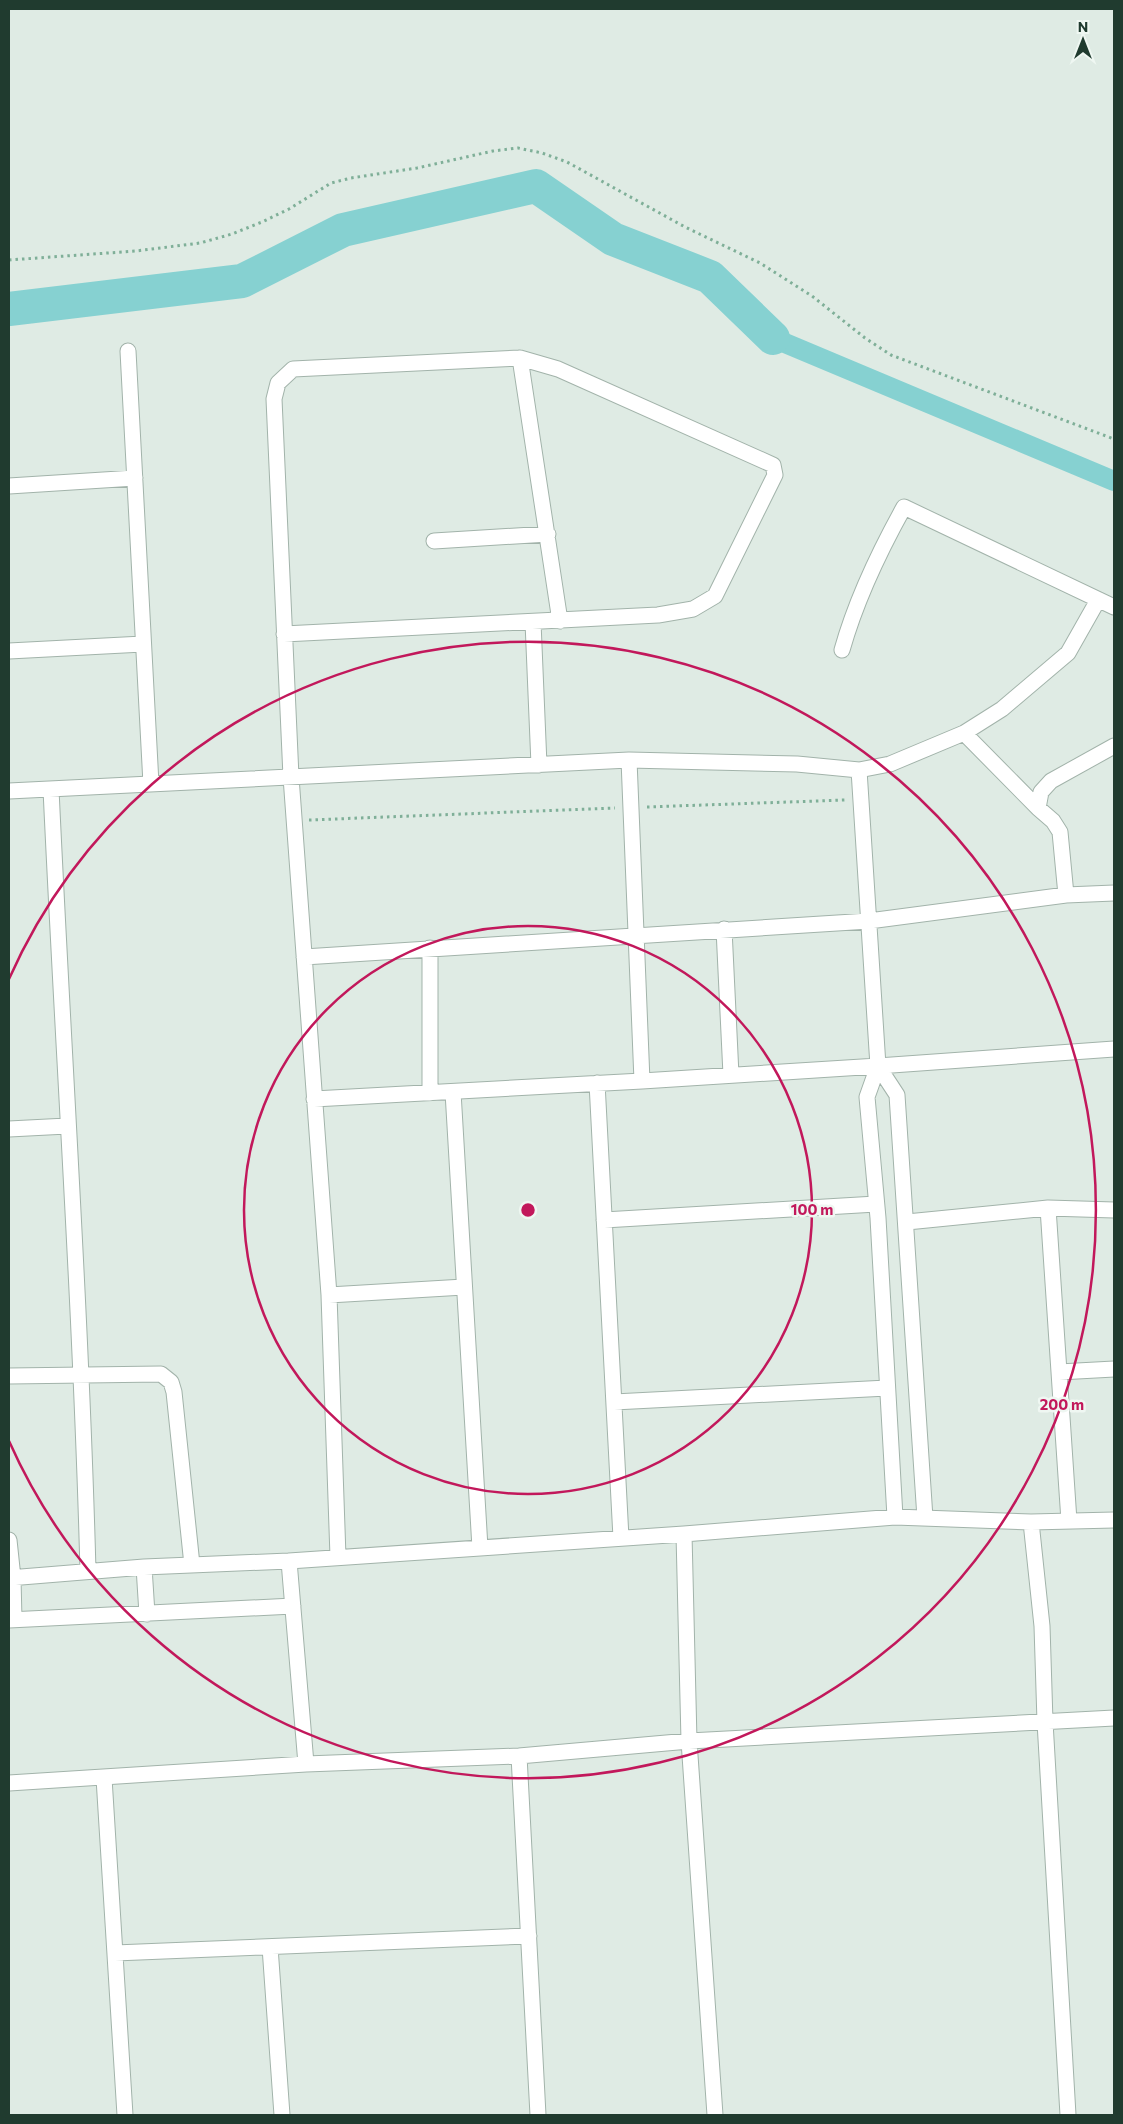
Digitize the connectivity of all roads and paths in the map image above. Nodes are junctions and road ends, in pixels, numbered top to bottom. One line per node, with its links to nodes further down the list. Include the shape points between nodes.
1 (9, 260): 4 (path, via 136,251 200,242 262,222 331,183 518,148 567,162 685,227 760,263 812,296 891,355)
2 (128, 351): 5 (street)
3 (520, 358): 7 (street); 11 (street, via 558,368 773,465 775,469 775,475 715,596 693,609 677,613); 13 (street, via 292,368 278,383 274,399)
4 (1114, 440)
5 (134, 478): 6 (street); 14 (street)
6 (9, 486)
7 (548, 534): 8 (street); 11 (street)
8 (434, 541)
9 (1098, 600): 10 (street); 15 (street, via 904,507 880,551 850,621); 17 (street, via 1068,653 1002,709)
10 (1114, 607)
11 (560, 621): 12 (street)
12 (533, 622): 13 (street); 20 (street)
13 (284, 634): 22 (street)
14 (143, 644): 16 (street); 23 (street)
15 (842, 650)
16 (9, 651)
17 (964, 733): 21 (street, via 890,764); 28 (street)
18 (1114, 746): 28 (street, via 1051,781 1041,792)
19 (629, 760): 20 (street); 21 (street, via 796,764); 27 (street)
20 (539, 765): 22 (street)
21 (859, 770): 26 (street)
22 (291, 777): 23 (street); 29 (street)
23 (151, 784): 24 (street)
24 (51, 789): 25 (street); 45 (street)
25 (9, 791)
26 (861, 800): 27 (path); 32 (street)
27 (631, 808): 29 (path); 34 (street)
28 (1038, 808): 31 (street, via 1053,820 1060,832)
29 (294, 820): 36 (street)
30 (1114, 893): 31 (street)
31 (1066, 895): 32 (street)
32 (869, 921): 33 (street); 38 (street)
33 (724, 929): 34 (street); 39 (street)
34 (636, 934): 35 (street); 40 (street)
35 (430, 948): 36 (street); 43 (street)
36 (304, 956): 44 (street)
37 (1114, 1049): 38 (street)
38 (878, 1066): 39 (street); 47 (street, via 867,1097); 51 (street, via 897,1095)
39 (731, 1075): 40 (street)
40 (642, 1081): 41 (street)
41 (596, 1083): 42 (street); 50 (street)
42 (453, 1092): 43 (street); 52 (street)
43 (430, 1093): 44 (street)
44 (314, 1100): 53 (street)
45 (67, 1126): 46 (street); 56 (street)
46 (9, 1129)
47 (876, 1204): 50 (street); 58 (street)
48 (1048, 1208): 49 (street); 51 (street); 55 (street)
49 (1114, 1210)
50 (604, 1220): 59 (street)
51 (906, 1222): 61 (street)
52 (464, 1287): 53 (street); 68 (street)
53 (329, 1296): 69 (street)
54 (1114, 1369): 55 (street)
55 (1059, 1372): 63 (street)
56 (83, 1375): 57 (street); 71 (street, via 161,1374 170,1382 174,1392); 73 (street)
57 (9, 1376)
58 (887, 1388): 59 (street); 60 (street)
59 (614, 1402): 66 (street)
60 (896, 1517): 61 (street); 65 (street)
61 (925, 1518): 64 (street)
62 (1114, 1520): 63 (street)
63 (1069, 1521): 64 (street)
64 (1031, 1522): 79 (street, via 1042,1626)
65 (684, 1534): 66 (street); 80 (street)
66 (622, 1538): 68 (street)
67 (9, 1540): 74 (street)
68 (480, 1548): 69 (street)
69 (338, 1557): 70 (street)
70 (289, 1561): 71 (street); 75 (street)
71 (192, 1565): 72 (street)
72 (144, 1567): 73 (street); 76 (street)
73 (88, 1571): 74 (street)
74 (11, 1578): 77 (street)
75 (292, 1606): 76 (street); 82 (street)
76 (146, 1614): 77 (street)
77 (11, 1620)
78 (1114, 1718): 79 (street)
79 (1045, 1722): 80 (street); 92 (street)
80 (689, 1742): 81 (street); 91 (street)
81 (519, 1756): 82 (street); 85 (street)
82 (306, 1764): 83 (street)
83 (104, 1778): 84 (street); 87 (street)
84 (9, 1784)
85 (529, 1936): 86 (street); 90 (street)
86 (270, 1947): 87 (street); 89 (street)
87 (115, 1953): 88 (street)
88 (125, 2115)
89 (282, 2115)
90 (538, 2115)
91 (715, 2115)
92 (1068, 2115)

